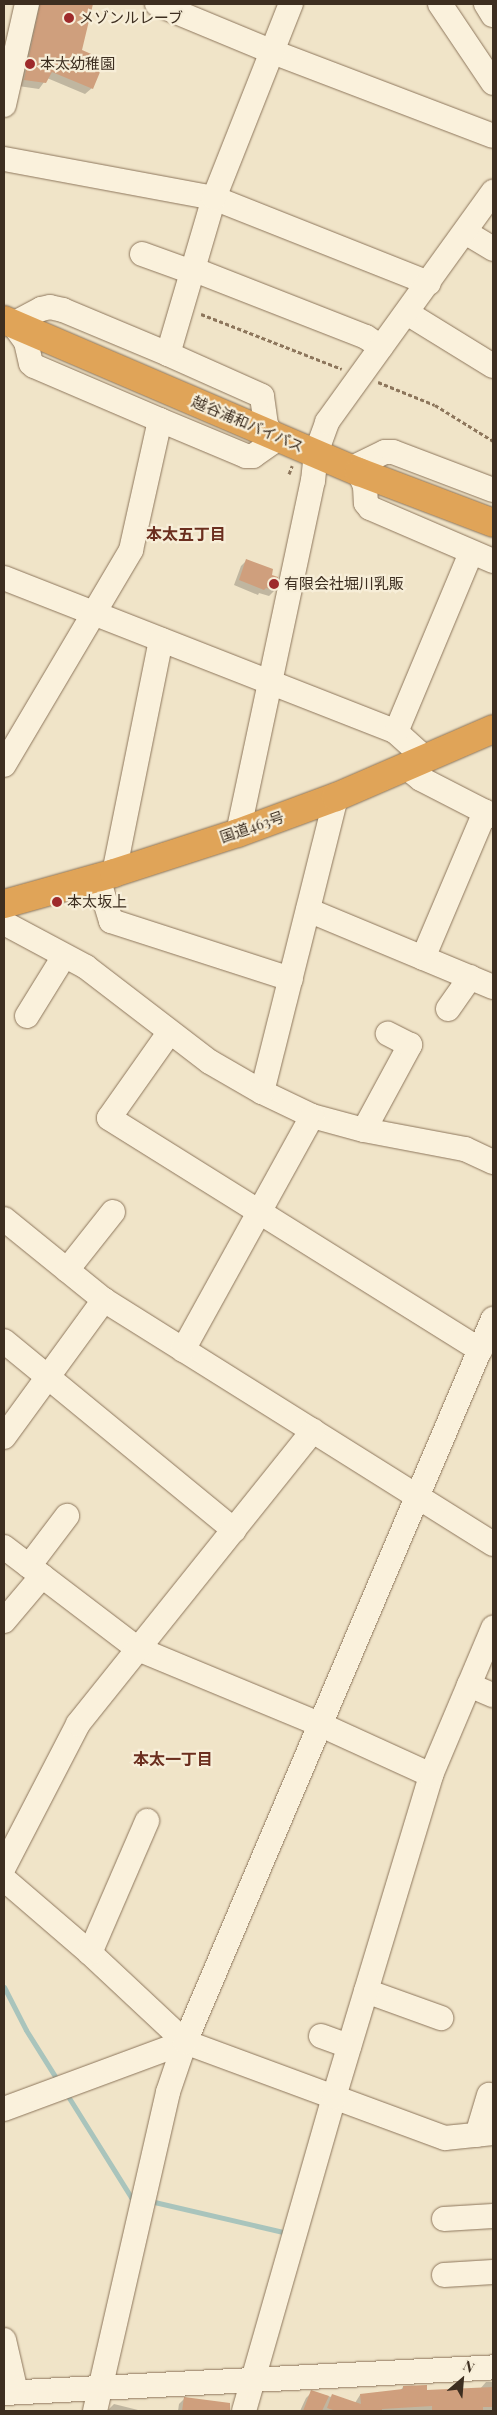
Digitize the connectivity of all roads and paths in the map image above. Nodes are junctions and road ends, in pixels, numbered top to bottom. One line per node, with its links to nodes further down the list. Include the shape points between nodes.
1 (27, 4): 9 (street)
2 (157, 4): 7 (street)
3 (290, 4): 7 (street)
4 (440, 4): 8 (street)
5 (486, 4): 6 (street)
6 (493, 15)
7 (273, 52): 10 (street); 13 (street)
8 (493, 83)
9 (4, 105)
10 (493, 136)
11 (4, 159): 13 (street)
12 (493, 192): 14 (street)
13 (214, 198): 17 (street); 18 (street)
14 (465, 232): 15 (street); 18 (street)
15 (493, 249)
16 (142, 254): 17 (street)
17 (192, 272): 20 (street); 22 (street, via 200,272 366,337)
18 (430, 283): 19 (street)
19 (407, 313): 22 (street); 24 (street)
20 (178, 320): 23 (street); 25 (path, via 184,321 188,309)
21 (8, 322): 23 (street, via 50,307); 26 (street, via 26,342 34,366); 27 (highway, 越谷浦和バイパス)
22 (381, 347): 25 (street)
23 (168, 354): 27 (street, via 262,396 266,425)
24 (493, 366)
25 (361, 375): 28 (path, via 435,405); 29 (street, via 330,416)
26 (160, 420): 27 (street, via 246,456 253,456); 35 (street, via 131,550)
27 (278, 436): 29 (highway, 越谷浦和バイパス)
28 (493, 441)
29 (316, 453): 30 (highway, 越谷浦和バイパス); 37 (street, via 313,482)
30 (353, 469): 31 (street, via 385,452 393,452); 32 (highway, 越谷浦和バイパス); 33 (street, via 365,486 366,503 370,508)
31 (493, 490)
32 (493, 523)
33 (482, 557): 39 (street)
34 (4, 578): 35 (street)
35 (93, 614): 36 (street); 41 (street)
36 (161, 640): 37 (street); 45 (street)
37 (270, 683): 39 (street); 44 (street)
38 (493, 729): 40 (highway, 国道463号)
39 (396, 732): 40 (street)
40 (415, 762): 42 (highway, 国道463号); 43 (street, via 420,779)
41 (4, 765)
42 (336, 797): 44 (highway, 国道463号); 47 (street)
43 (489, 814): 50 (street)
44 (238, 833): 45 (highway, 国道463号)
45 (106, 875): 46 (highway, 国道463号); 52 (street, via 111,921)
46 (4, 904)
47 (308, 910): 50 (street); 52 (street)
48 (4, 923): 49 (street)
49 (64, 956): 55 (street); 56 (street, via 86,967)
50 (423, 958): 51 (street)
51 (470, 977): 53 (street); 54 (street)
52 (291, 979): 58 (street)
53 (493, 987)
54 (448, 1009)
55 (27, 1016)
56 (169, 1033): 58 (street, via 210,1062); 63 (street, via 109,1118)
57 (388, 1034): 60 (street, via 410,1045)
58 (262, 1092): 59 (street)
59 (312, 1116): 60 (street); 63 (street)
60 (364, 1130): 61 (street, via 464,1149)
61 (493, 1162)
62 (112, 1212): 65 (street)
63 (259, 1212): 69 (street); 70 (street)
64 (4, 1219): 65 (street)
65 (67, 1270): 66 (street)
66 (104, 1300): 69 (street); 71 (street)
67 (493, 1319): 70 (street)
68 (4, 1341): 71 (street)
69 (183, 1350): 72 (street)
70 (480, 1350): 74 (street)
71 (47, 1378): 73 (street); 76 (street)
72 (313, 1431): 74 (street); 76 (street)
73 (4, 1437)
74 (418, 1497): 77 (street); 85 (street)
75 (67, 1516): 79 (street)
76 (234, 1530): 82 (street)
77 (493, 1544)
78 (4, 1547): 79 (street)
79 (35, 1571): 80 (street); 82 (street)
80 (4, 1620)
81 (493, 1628): 83 (street)
82 (138, 1650): 85 (street); 88 (street, via 78,1724)
83 (469, 1685): 84 (street); 86 (street)
84 (493, 1695)
85 (319, 1724): 86 (street); 94 (street)
86 (431, 1775): 91 (street)
87 (147, 1821): 90 (street)
88 (4, 1867)
89 (4, 1880): 90 (street)
90 (90, 1953): 94 (street)
91 (366, 1991): 92 (street); 95 (street)
92 (441, 2018)
93 (321, 2036): 95 (street)
94 (185, 2042): 97 (street); 98 (street); 107 (street, via 168,2092)
95 (349, 2046): 97 (street)
96 (489, 2095): 99 (street)
97 (334, 2097): 99 (street, via 446,2138); 106 (street)
98 (4, 2109)
99 (485, 2134)
100 (493, 2216): 101 (street)
101 (444, 2219)
102 (493, 2272): 103 (street)
103 (444, 2275)
104 (4, 2340): 108 (street)
105 (493, 2368): 106 (street)
106 (253, 2380): 107 (street); 110 (street)
107 (101, 2388): 108 (street); 109 (street)
108 (10, 2393)
109 (96, 2411)
110 (244, 2411)

